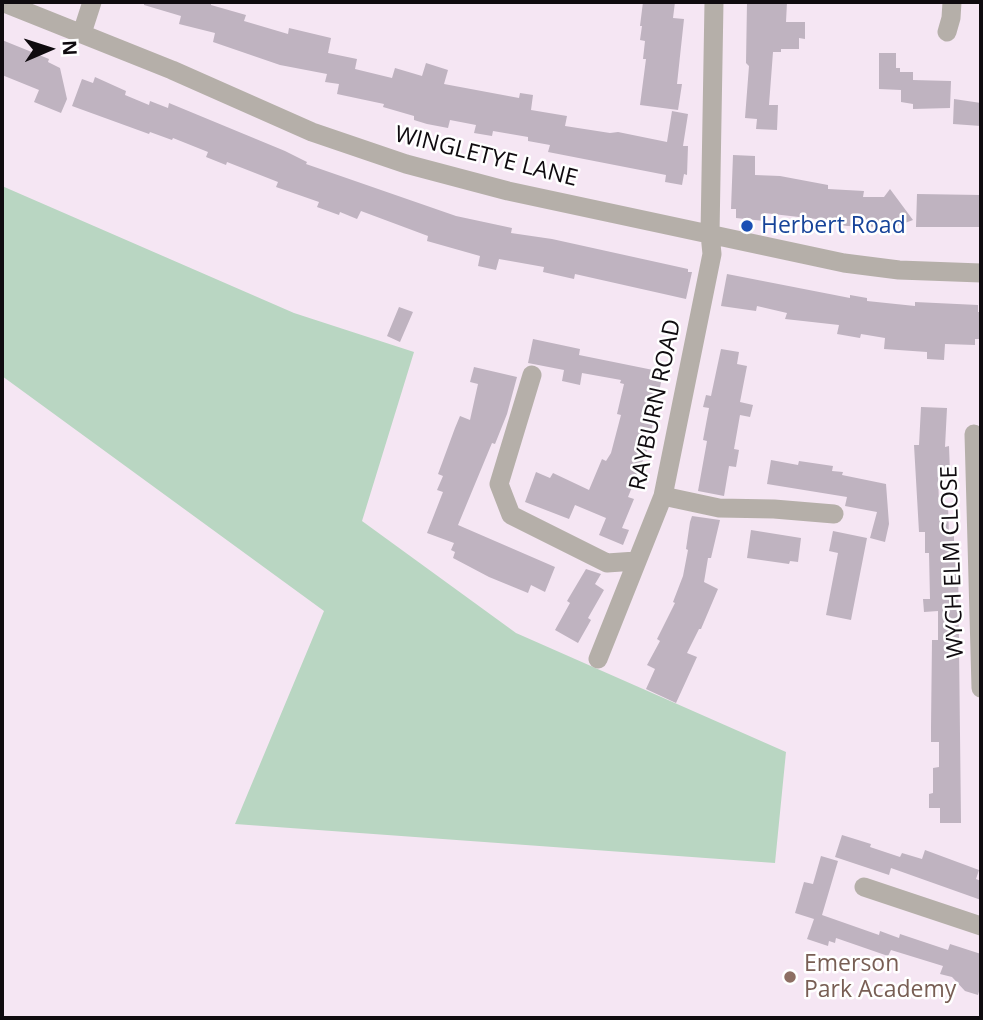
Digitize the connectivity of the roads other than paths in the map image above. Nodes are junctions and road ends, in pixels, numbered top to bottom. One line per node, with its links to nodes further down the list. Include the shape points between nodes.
1 (2, 2): 6 (street, WINGLETYE LANE)
2 (92, 2): 6 (street)
3 (714, 2): 7 (street)
4 (952, 2): 5 (street)
5 (947, 32)
6 (82, 33): 7 (street, WINGLETYE LANE, via 312,132 395,161 508,191)
7 (710, 234): 8 (street, WINGLETYE LANE, via 844,263); 11 (street, RAYBURN ROAD, via 712,254)
8 (981, 273)
9 (532, 375): 13 (street, via 499,484 511,515 607,563)
10 (974, 435): 15 (street, WYCH ELM CLOSE)
11 (663, 496): 12 (street, via 719,508); 13 (street, RAYBURN ROAD)
12 (834, 514)
13 (636, 561): 14 (street, RAYBURN ROAD)
14 (598, 659)
15 (981, 688)
16 (864, 887): 17 (street)
17 (981, 926)

